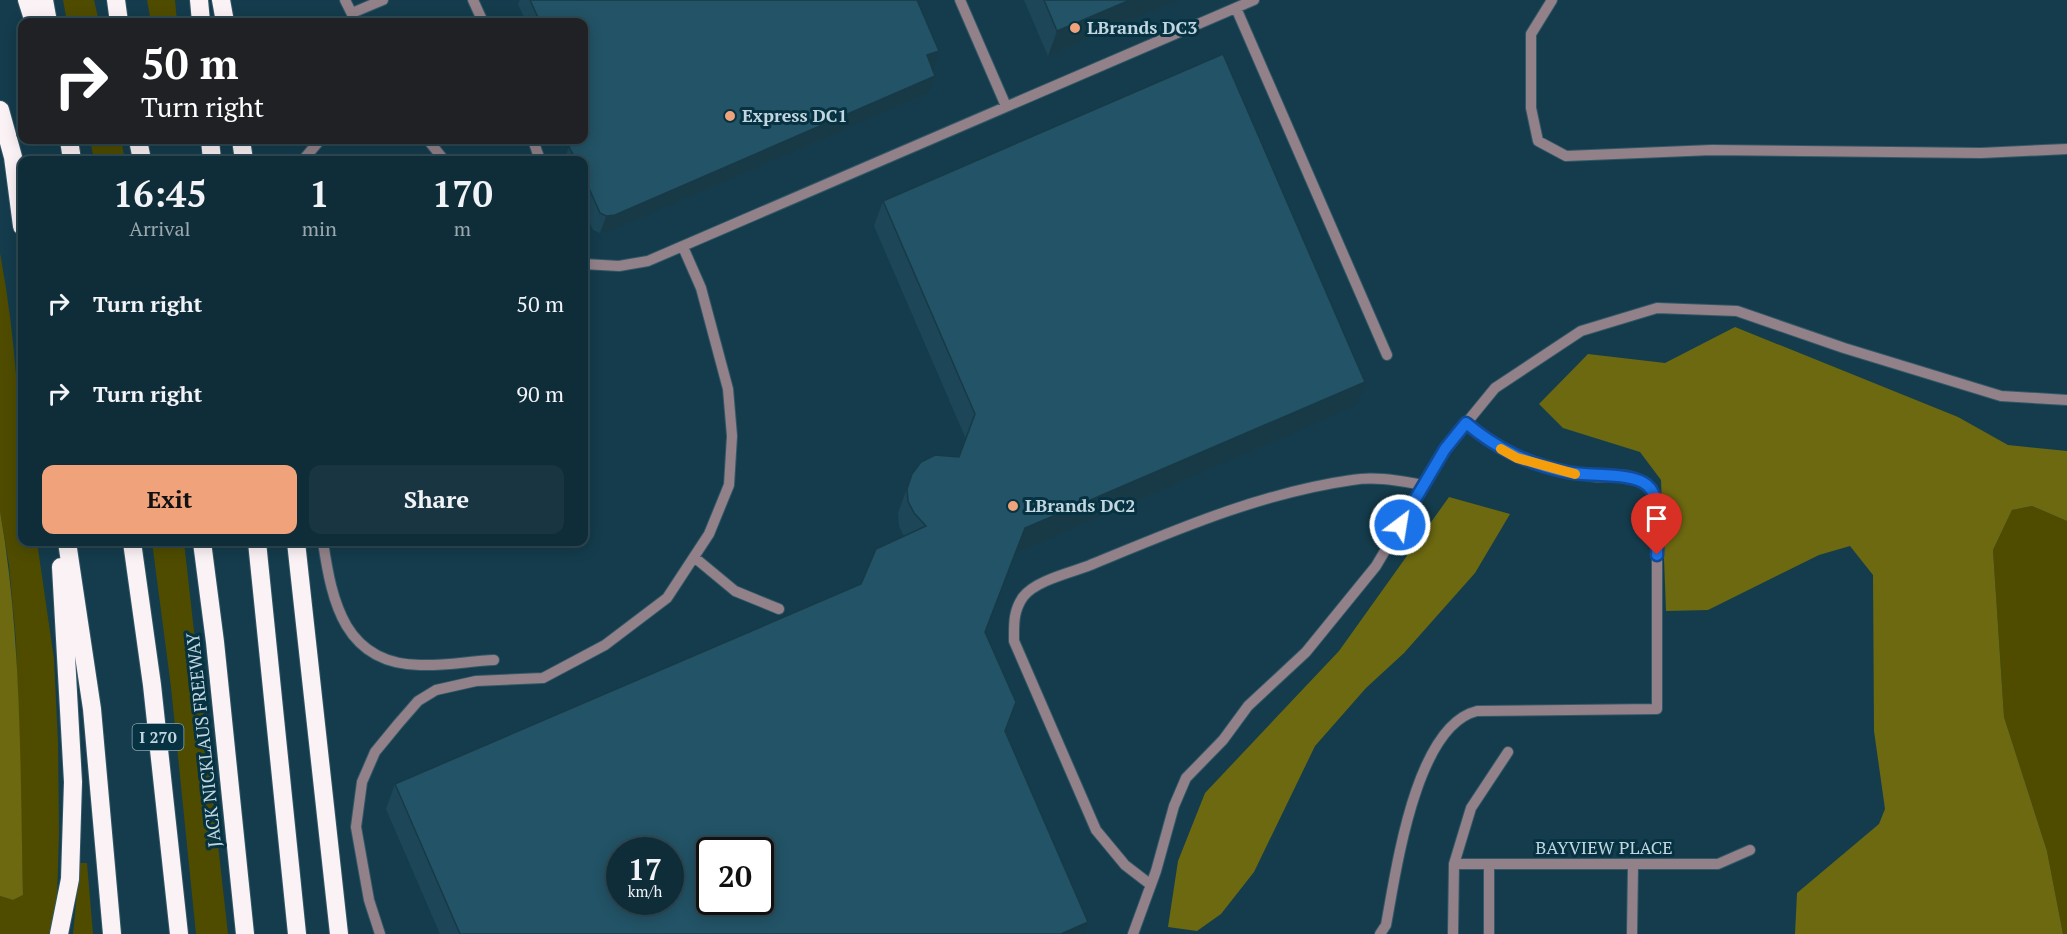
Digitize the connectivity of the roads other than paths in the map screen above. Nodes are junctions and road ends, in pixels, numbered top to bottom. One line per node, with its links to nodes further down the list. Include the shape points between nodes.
1 (27, 0): 13 (highway)
2 (44, 0): 14 (highway)
3 (116, 0): 15 (highway)
4 (199, 0): 16 (highway)
5 (221, 0): 17 (highway)
6 (345, 0): 18 (street)
7 (383, 0): 18 (street)
8 (473, 0): 19 (street)
9 (960, 0): 20 (street)
10 (1254, 0): 12 (street)
11 (1552, 0): 24 (street, via 1531,34 1531,108 1538,141 1566,156 1712,150 1981,153)
12 (1236, 8): 20 (street); 30 (street)
13 (33, 18)
14 (47, 18)
15 (118, 18)
16 (201, 18)
17 (224, 18)
18 (354, 18)
19 (481, 18)
20 (1006, 106): 28 (street)
21 (0, 110): 27 (highway, via 13,156)
22 (317, 144): 25 (street)
23 (431, 144): 26 (street)
24 (2067, 149)
25 (306, 156)
26 (441, 156)
27 (18, 195)
28 (683, 247): 29 (street, via 648,261 619,266); 41 (street, via 701,288 728,389 732,436 729,485 709,534)
29 (588, 264)
30 (1387, 355)
31 (2067, 400): 32 (street, via 2001,396 1737,311 1658,308 1581,331 1495,388)
32 (1466, 423): 33 (street); 58 (street, via 1492,445 1517,458 1578,474 1629,476 1648,485 1657,499 1657,708 1465,714 1446,732 1420,779 1404,830 1386,925)
33 (1424, 485): 49 (street, via 1376,566 1306,652 1248,706 1223,740 1186,778); 49 (street, via 1384,478 1352,480 1256,502 1160,536 1041,585 1024,596 1014,617 1014,641 1092,821 1125,865)
34 (59, 546): 50 (highway, via 73,782 70,879)
35 (68, 546): 51 (highway, via 92,710)
36 (133, 546): 52 (highway, I 270, via 153,686)
37 (203, 546): 53 (highway, JACK NICKLAUS FREEWAY)
38 (257, 546): 54 (highway)
39 (296, 546): 55 (highway)
40 (324, 546): 43 (street, via 344,623 352,638 371,652 399,663 420,665)
41 (694, 557): 42 (street, via 735,591); 56 (street, via 667,598 605,645 543,678 476,681 436,690 418,701 398,724 375,752 366,772 356,827 369,900)
42 (779, 609)
43 (494, 660)
44 (1508, 752): 46 (street, via 1470,808)
45 (1750, 850): 48 (street, BAYVIEW PLACE, via 1718,864)
46 (1454, 864): 47 (street, BAYVIEW PLACE); 59 (street)
47 (1488, 865): 48 (street, BAYVIEW PLACE); 60 (street)
48 (1632, 866): 61 (street)
49 (1151, 885): 57 (street)
50 (59, 934)
51 (112, 934)
52 (179, 934)
53 (245, 934)
54 (297, 934)
55 (339, 934)
56 (380, 934)
57 (1133, 934)
58 (1380, 934)
59 (1453, 934)
60 (1489, 934)
61 (1632, 934)

